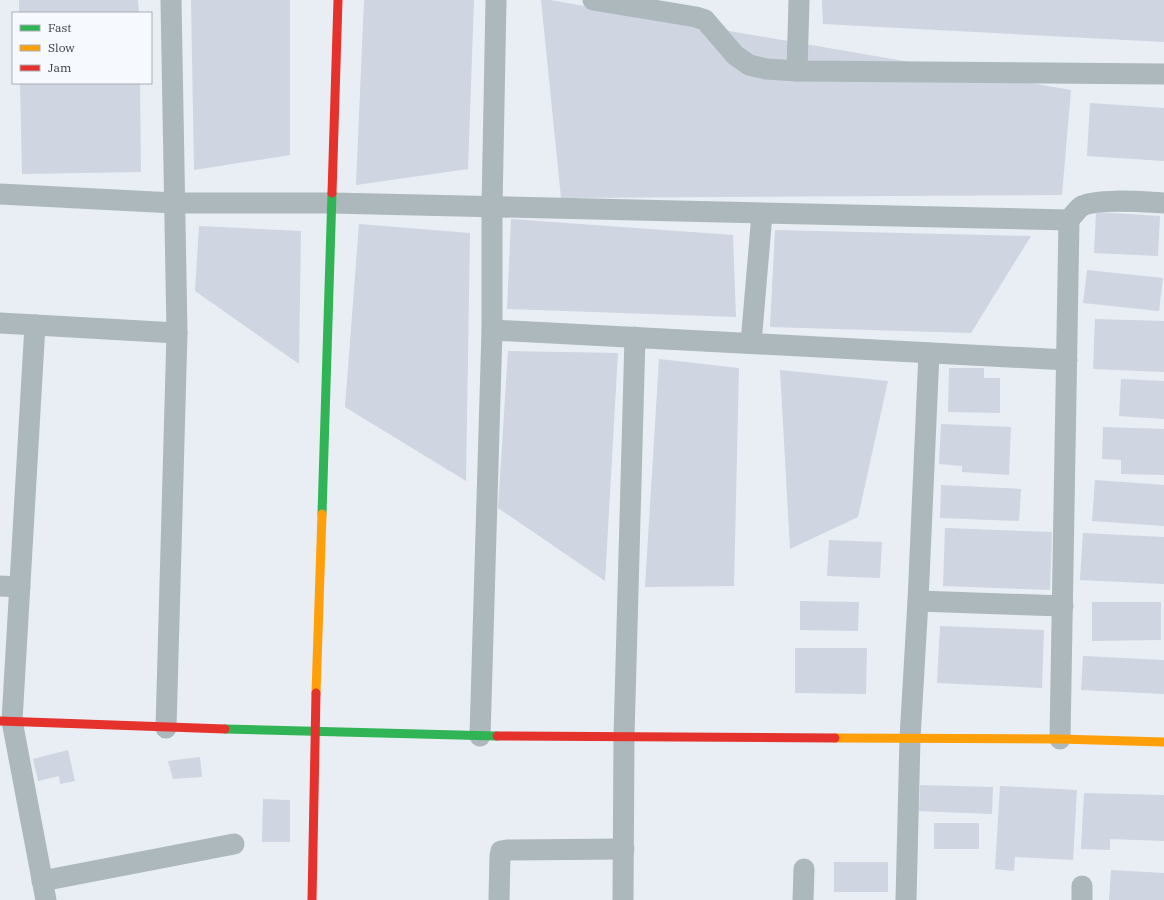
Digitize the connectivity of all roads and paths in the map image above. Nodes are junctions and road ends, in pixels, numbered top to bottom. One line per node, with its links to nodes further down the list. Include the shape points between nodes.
1 (171, 0): 9 (street)
2 (338, 0): 10 (street)
3 (496, 0): 12 (street)
4 (593, 0): 6 (street, via 705,20 735,55 749,65)
5 (799, 0): 6 (street)
6 (797, 71): 7 (street)
7 (1164, 74)
8 (0, 194): 9 (street)
9 (174, 203): 10 (street); 18 (street)
10 (332, 203): 12 (street); 28 (street)
11 (1164, 203): 14 (street, via 1115,201 1090,204 1081,207)
12 (492, 208): 13 (street); 17 (street)
13 (762, 214): 14 (street); 20 (street)
14 (1069, 220): 22 (street)
15 (0, 323): 16 (street)
16 (35, 325): 18 (street); 23 (street)
17 (492, 330): 19 (street); 29 (street)
18 (177, 333): 27 (street)
19 (635, 337): 20 (street); 30 (street)
20 (751, 343): 21 (street)
21 (930, 352): 22 (street); 24 (street)
22 (1067, 360): 25 (street)
23 (10, 587): 26 (street)
24 (918, 601): 25 (street); 31 (street)
25 (1063, 606): 32 (street)
26 (6, 721): 27 (street); 37 (street)
27 (166, 728): 28 (street)
28 (315, 732): 29 (street); 38 (street)
29 (480, 736): 30 (street)
30 (624, 736): 31 (street); 35 (street)
31 (910, 738): 32 (street); 42 (street)
32 (1060, 739): 33 (street)
33 (1164, 742)
34 (234, 844): 37 (street)
35 (624, 849): 39 (street, via 501,851); 40 (street)
36 (804, 868): 41 (street)
37 (44, 890)
38 (312, 900)
39 (499, 900)
40 (623, 900)
41 (803, 900)
42 (906, 900)

